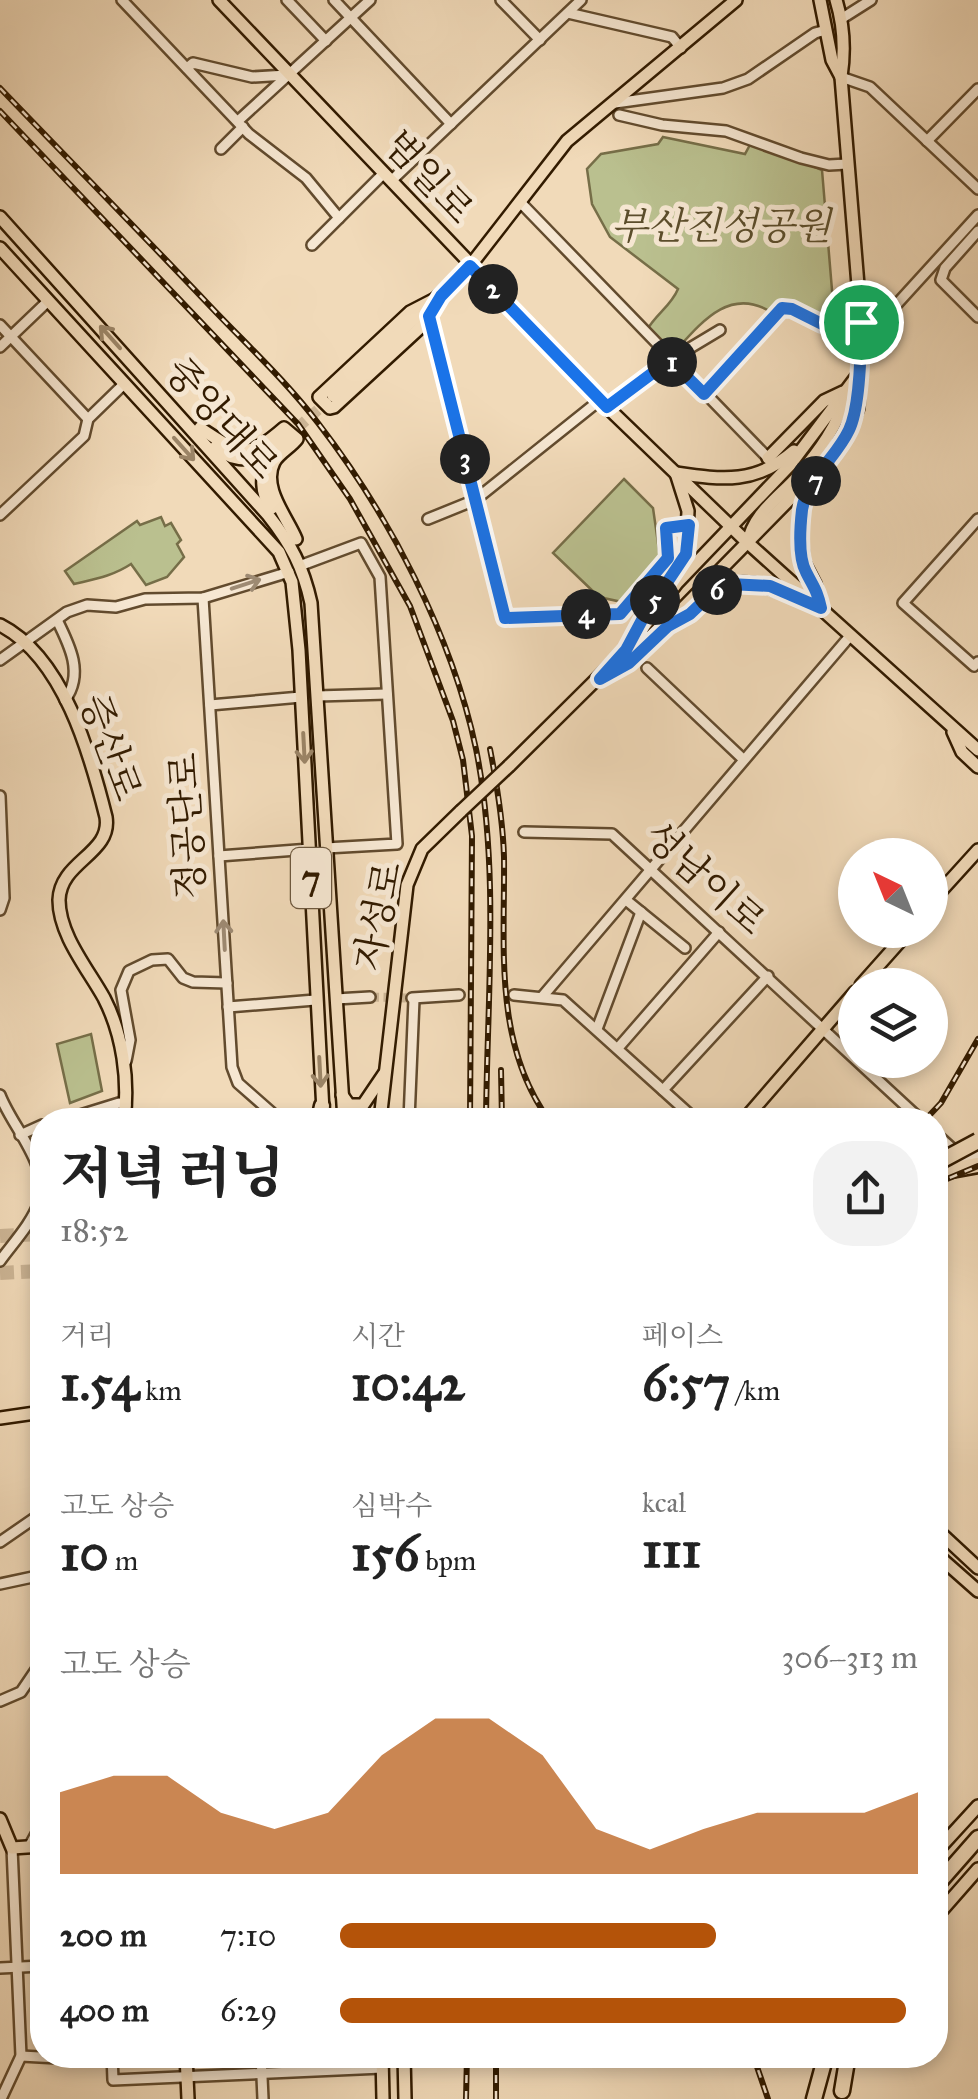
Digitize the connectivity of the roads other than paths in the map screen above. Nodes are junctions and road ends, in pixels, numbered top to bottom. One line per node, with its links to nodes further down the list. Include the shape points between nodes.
1 (122, 0): 14 (street)
2 (142, 0): 14 (street)
3 (219, 0): 23 (main road, 범일로)
4 (288, 0): 20 (street)
5 (334, 0): 16 (street)
6 (370, 0): 16 (street)
7 (502, 0): 19 (street)
8 (582, 0): 15 (street)
9 (836, 0): 17 (main road, 자성로)
10 (846, 0): 17 (main road)
11 (871, 0): 17 (street)
12 (735, 3): 21 (main road)
13 (818, 4): 18 (main road, 자성로)
14 (132, 10): 22 (street)
15 (568, 14): 19 (street); 21 (street, via 672,36)
16 (351, 18): 20 (street); 28 (street)
17 (842, 19): 24 (main road, 자성로)
18 (826, 30): 24 (main road, 자성로); 26 (street, via 748,79)
19 (540, 40): 28 (street)
20 (326, 41): 23 (street)
21 (681, 48): 26 (main road)
22 (187, 68): 23 (street, via 193,62 252,76); 27 (street)
23 (290, 75): 27 (street); 32 (main road, 범일로)
24 (840, 77): 29 (street, via 870,87); 31 (main road, 자성로)
25 (978, 89): 29 (street)
26 (617, 109): 31 (street, via 673,126 726,130 829,165); 34 (main road, via 568,142)
27 (241, 124): 30 (street); 37 (street, via 306,178)
28 (451, 124): 32 (street)
29 (927, 142): 33 (street)
30 (221, 149)
31 (847, 164): 46 (main road, 자성로)
32 (388, 177): 37 (street); 41 (main road, 범일로)
33 (978, 189)
34 (521, 203): 41 (main road); 51 (street)
35 (978, 214): 46 (street, via 886,316)
36 (0, 217): 57 (main road, 중앙대로, one-way to 36)
37 (339, 218): 39 (street)
38 (978, 231): 45 (street, via 942,274 944,286)
39 (312, 245)
40 (1, 252): 43 (main road, 중앙대로 / 7)
41 (470, 266): 42 (main road); 58 (main road, 범일로)
42 (441, 296): 44 (main road); 44 (main road, via 410,312 319,397 334,407); 56 (main road)
43 (47, 302): 49 (street); 53 (main road, 중앙대로 / 7)
44 (429, 316): 67 (street)
45 (978, 317)
46 (861, 322): 52 (main road, 자성로); 55 (street, via 832,326 782,308)
47 (0, 326): 49 (street)
48 (720, 330): 51 (street)
49 (11, 337): 50 (street); 59 (street)
50 (0, 348)
51 (670, 360): 55 (street); 58 (street)
52 (857, 376): 54 (main road, 자성로); 65 (main road, 자성로, via 858,408)
53 (124, 384): 59 (street); 76 (main road, 중앙대로 / 7, one-way to 76, via 279,552)
54 (847, 390): 61 (main road, 자성로); 64 (main road, via 824,401); 74 (main road, 자성로, via 825,442 756,519)
55 (704, 394): 64 (street)
56 (333, 396)
57 (162, 398): 60 (main road); 75 (main road, 중앙대로)
58 (604, 403): 66 (main road, 범일로); 67 (street)
59 (88, 419): 68 (street, via 84,436)
60 (200, 428): 63 (main road, via 222,454); 73 (main road, via 245,451 262,448 284,428 297,438 274,462 271,479)
61 (810, 438): 66 (main road, via 756,475); 72 (main road, 자성로)
62 (285, 439): 63 (main road)
63 (267, 456): 73 (main road, via 264,500)
64 (768, 458)
65 (818, 471): 74 (main road, 자성로); 78 (main road, via 802,508 801,536 806,573)
66 (676, 473): 71 (main road); 72 (main road, 범일로)
67 (476, 500): 69 (street); 71 (street, via 505,618 620,614 668,558 666,528)
68 (0, 514)
69 (428, 519)
70 (978, 519): 86 (street, via 904,602 974,666)
71 (689, 525): 84 (main road, via 686,554)
72 (730, 526): 74 (main road, 범일로); 84 (main road, 자성로)
73 (296, 539): 75 (main road)
74 (748, 543): 78 (main road, 범일로); 81 (main road, 자성로)
75 (306, 564): 89 (street, via 361,544 380,577); 90 (main road, 7, via 313,579)
76 (289, 572): 77 (street, one-way to 76); 91 (main road, 중앙대로 / 7)
77 (203, 598): 79 (street, via 86,605); 93 (street, 정공단로)
78 (821, 608): 81 (main road, via 770,586 729,584); 82 (main road, 범일로)
79 (56, 620): 83 (street); 92 (street, via 72,651 76,680)
80 (0, 626): 83 (main road, 증산로)
81 (668, 626): 88 (main road, 자성로, via 629,663)
82 (850, 636): 94 (main road); 96 (street)
83 (25, 640): 85 (street); 92 (main road, 증산로)
84 (626, 650): 88 (main road, 자성로)
85 (0, 660)
86 (978, 662)
87 (647, 668): 96 (street)
88 (600, 679): 130 (main road, 자성로, bridge, via 422,849 407,885)
89 (387, 694): 90 (street); 101 (street, via 397,844)
90 (317, 696): 101 (main road, 7)
91 (302, 698): 93 (street); 102 (main road, 중앙대로 / 7, one-way to 102)
92 (65, 700): 129 (main road, 증산로, via 88,753 108,830 104,842 70,870 60,906 83,966 105,1000)
93 (210, 705): 104 (street, 정공단로)
94 (950, 724): 95 (main road); 97 (main road, via 962,752)
95 (978, 750)
96 (743, 759): 105 (street)
97 (978, 767)
98 (0, 796): 108 (street)
99 (524, 832): 105 (street, 성남이로, via 608,832)
100 (978, 836): 103 (main road)
101 (326, 848): 114 (main road, 7)
102 (310, 850): 104 (street); 110 (main road, 중앙대로 / 7)
103 (977, 852): 106 (main road)
104 (219, 856): 117 (street, 정공단로, one-way to 104)
105 (652, 871): 107 (street); 111 (street, 성남이로)
106 (948, 883)
107 (626, 900): 109 (street); 121 (street)
108 (0, 910)
109 (641, 912): 112 (street); 127 (street)
110 (314, 932): 114 (main road, via 325,985); 123 (main road, 중앙대로 / 7)
111 (720, 932): 116 (street, 성남이로); 128 (street)
112 (686, 948)
113 (894, 948): 115 (main road)
114 (334, 962): 122 (main road, 7)
115 (876, 968)
116 (768, 976): 126 (street, 성남이로); 131 (street)
117 (226, 984): 124 (street, 정공단로); 129 (street, via 183,978 168,960 129,971 121,990 130,1040)
118 (514, 995): 121 (street)
119 (459, 996): 142 (street, via 412,998)
120 (370, 997): 122 (street)
121 (542, 997): 127 (street, via 563,1000)
122 (336, 998): 133 (main road, 7)
123 (315, 1000): 124 (street); 138 (main road, 중앙대로 / 7, one-way to 138)
124 (228, 1008): 137 (street, 정공단로, via 232,1068 238,1083)
125 (838, 1011): 126 (main road)
126 (824, 1027): 144 (main road); 145 (street, 성남이로)
127 (597, 1028): 128 (street)
128 (618, 1048): 131 (street)
129 (125, 1069): 134 (main road, 증산로)
130 (384, 1074): 133 (main road, via 363,1105 349,1106); 140 (main road); 141 (main road, 자성로)
131 (663, 1090): 143 (street)
132 (0, 1094): 147 (street)
133 (342, 1095): 139 (main road, 7)
134 (126, 1105): 135 (street); 136 (main road, 증산로)
135 (103, 1108)
136 (126, 1108)
137 (266, 1108)
138 (322, 1108)
139 (343, 1108)
140 (374, 1108)
141 (381, 1108)
142 (409, 1108)
143 (683, 1108)
144 (754, 1108)
145 (908, 1108)
146 (30, 1130): 147 (street)
147 (20, 1135): 151 (street)
148 (948, 1145): 150 (street)
149 (978, 1148): 150 (street); 153 (highway, bridge)
150 (956, 1152): 152 (street)
151 (30, 1153)
152 (948, 1158)
153 (948, 1162)
154 (978, 1165): 155 (highway)
155 (948, 1167)
156 (30, 1218): 157 (street)
157 (0, 1260)
158 (30, 1414): 159 (main road)
159 (0, 1418)
160 (30, 1521): 162 (street)
161 (948, 1540): 164 (main road)
162 (0, 1542)
163 (948, 1564): 167 (main road)
164 (978, 1568)
165 (30, 1578): 166 (street)
166 (0, 1584)
167 (978, 1591)
168 (30, 1680): 169 (street, via 22,1692)
169 (0, 1701)
170 (978, 1806): 174 (main road)
171 (0, 1819): 176 (main road)
172 (978, 1825): 178 (highway)
173 (978, 1838): 180 (highway)
174 (948, 1839)
175 (30, 1846): 176 (main road)
176 (12, 1848): 182 (street)
177 (978, 1850): 183 (highway)
178 (948, 1859)
179 (978, 1869): 184 (main road)
180 (948, 1872)
181 (0, 1883): 182 (street)
182 (14, 1884): 187 (street)
183 (948, 1884)
184 (948, 1903)
185 (30, 1967): 187 (street)
186 (0, 1968): 187 (street)
187 (17, 1968): 188 (street)
188 (21, 2056): 189 (street); 203 (street)
189 (30, 2056)
190 (113, 2068): 201 (street, via 113,2080)
191 (187, 2068): 201 (main road)
192 (262, 2068): 200 (street)
193 (317, 2068): 200 (street)
194 (382, 2068): 206 (main road)
195 (405, 2068): 207 (main road)
196 (816, 2068): 208 (main road)
197 (822, 2068): 208 (highway)
198 (846, 2068): 202 (highway)
199 (851, 2068): 202 (main road)
200 (262, 2073): 201 (street); 205 (street)
201 (187, 2076): 204 (main road)
202 (841, 2095)
203 (1, 2099)
204 (188, 2099)
205 (263, 2099)
206 (383, 2099)
207 (406, 2099)
208 (812, 2099)

